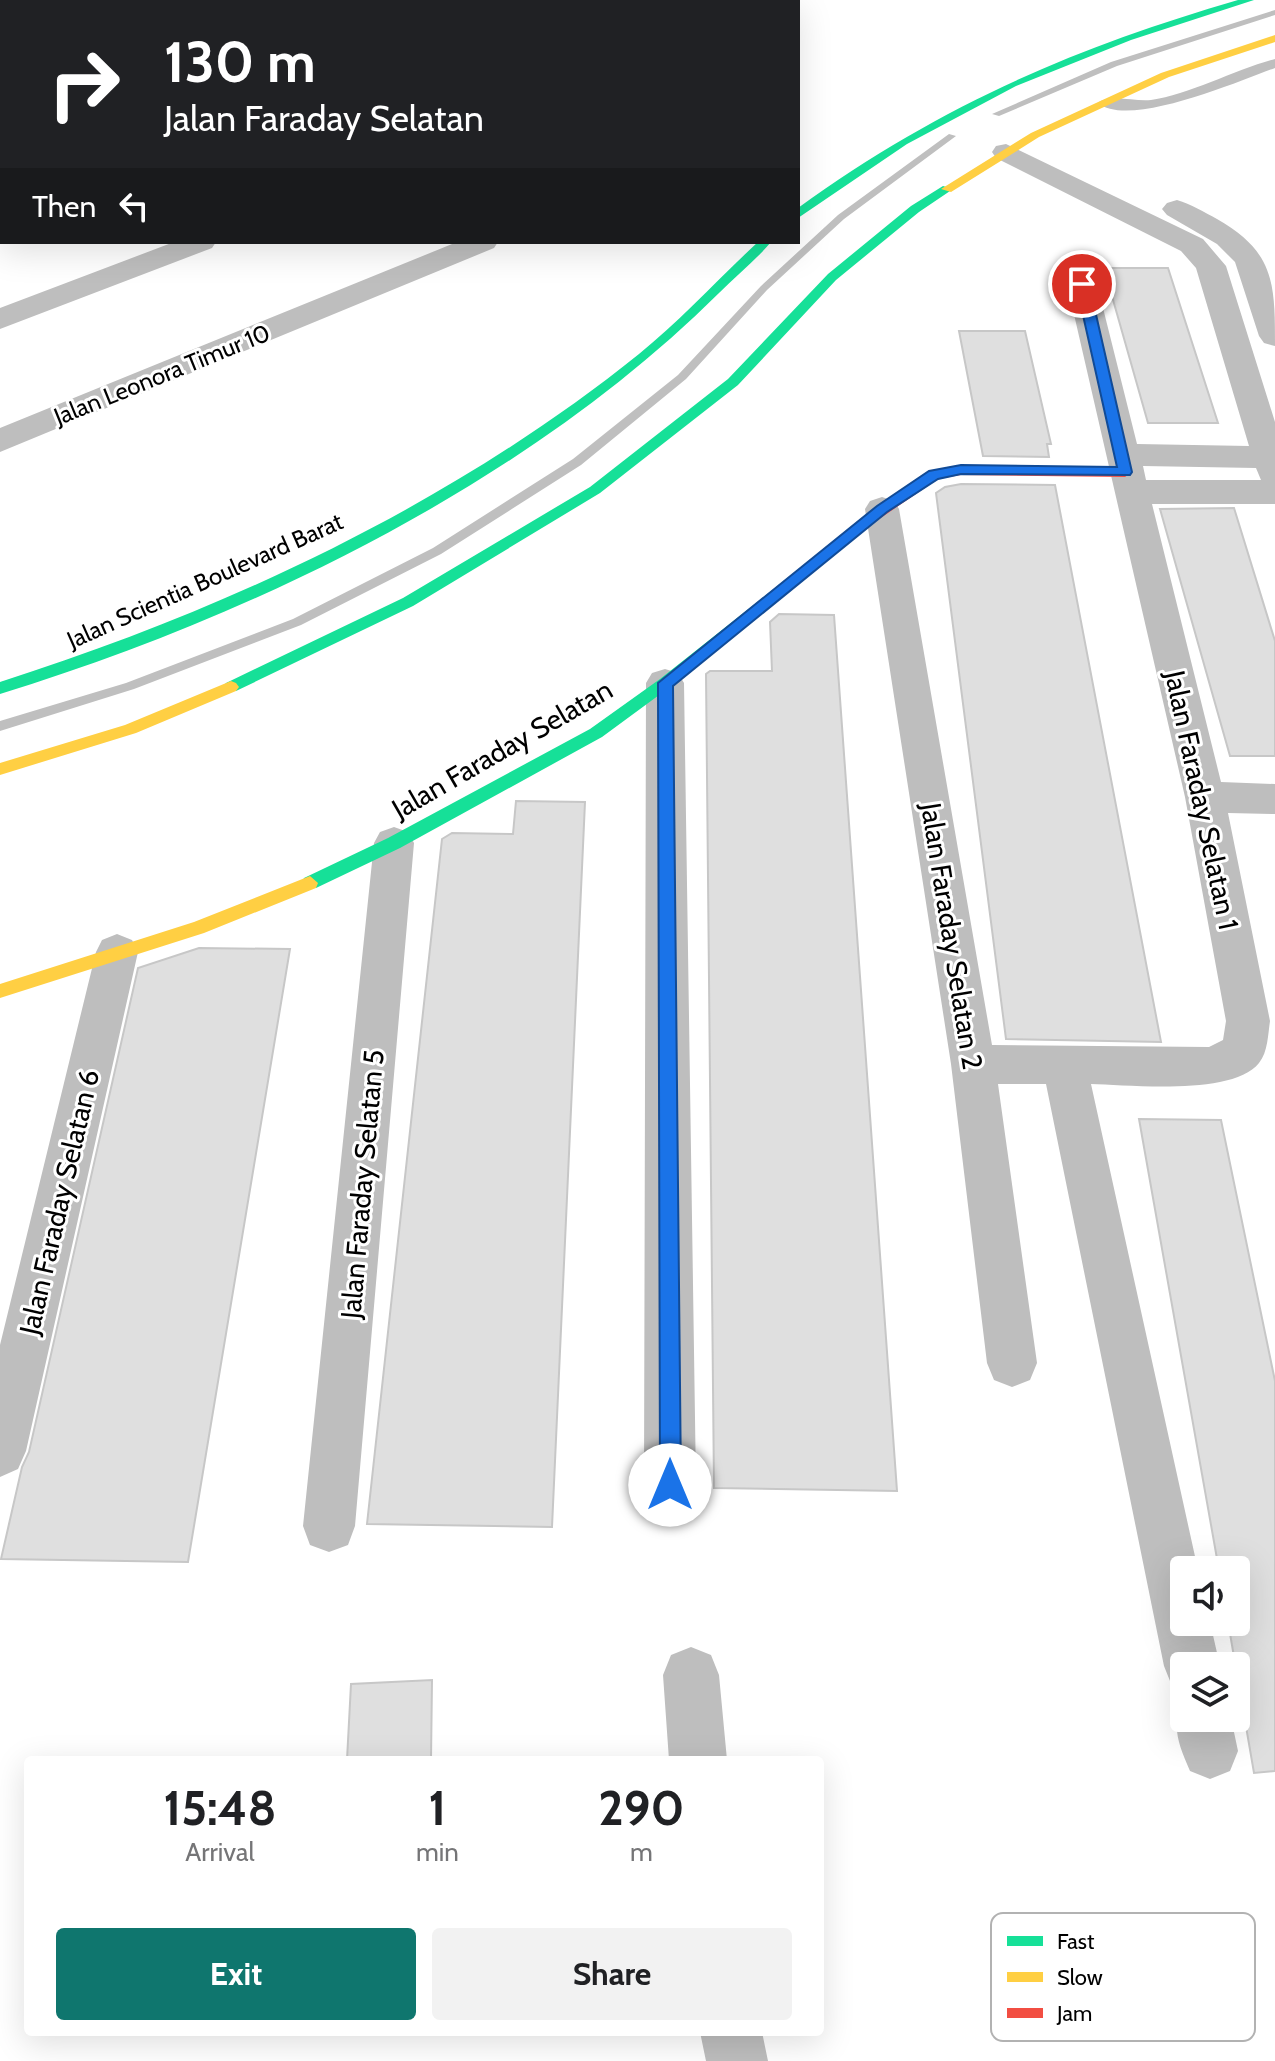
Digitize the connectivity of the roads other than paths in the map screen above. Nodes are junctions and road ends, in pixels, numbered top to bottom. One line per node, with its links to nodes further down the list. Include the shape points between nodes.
1 (1249, 0): 7 (street, via 1087,51 970,103 832,186)
2 (1275, 38): 4 (street, via 1165,75)
3 (1275, 63): 4 (lane, via 1157,104)
4 (1105, 103): 5 (street, via 1048,141)
5 (1006, 152): 15 (street, via 1192,245 1211,266); 21 (street, via 915,209 832,277 733,382 595,490 408,602 267,672 130,729)
6 (1125, 180): 13 (street, via 1228,238 1249,259)
7 (800, 212)
8 (196, 244): 12 (street)
9 (478, 244): 14 (street, Jalan Leonora Timur 10)
10 (763, 244): 20 (street, Jalan Scientia Boulevard Barat, via 643,357 509,455 323,559 68,668)
11 (1082, 284): 16 (street, Jalan Faraday Selatan 1)
12 (0, 319)
13 (1275, 336)
14 (0, 441)
15 (1273, 463): 16 (street)
16 (1126, 473): 17 (street); 18 (street, Jalan Faraday Selatan, via 961,470 934,475); 22 (street, Jalan Faraday Selatan 1)
17 (1275, 492)
18 (882, 509): 19 (street, Jalan Faraday Selatan); 27 (street, Jalan Faraday Selatan 2)
19 (665, 683): 24 (street, Jalan Faraday Selatan, via 596,733); 31 (street)
20 (0, 688)
21 (0, 769)
22 (1205, 797): 23 (street); 28 (street, Jalan Faraday Selatan 1, via 1248,1021 1243,1051 1213,1066)
23 (1275, 799)
24 (394, 843): 25 (street, Jalan Faraday Selatan, via 278,898); 32 (street, Jalan Faraday Selatan 5)
25 (117, 952): 26 (street, Jalan Faraday Selatan); 30 (street, Jalan Faraday Selatan 6)
26 (0, 991)
27 (973, 1064): 28 (street, Jalan Faraday Selatan 1); 29 (street, Jalan Faraday Selatan 2)
28 (1064, 1065): 33 (street)
29 (1012, 1363)
30 (0, 1451)
31 (670, 1485)
32 (329, 1526)
33 (1189, 1652)
34 (691, 1675): 35 (street)
35 (698, 1756)
36 (732, 2036): 37 (street)
37 (737, 2061)

